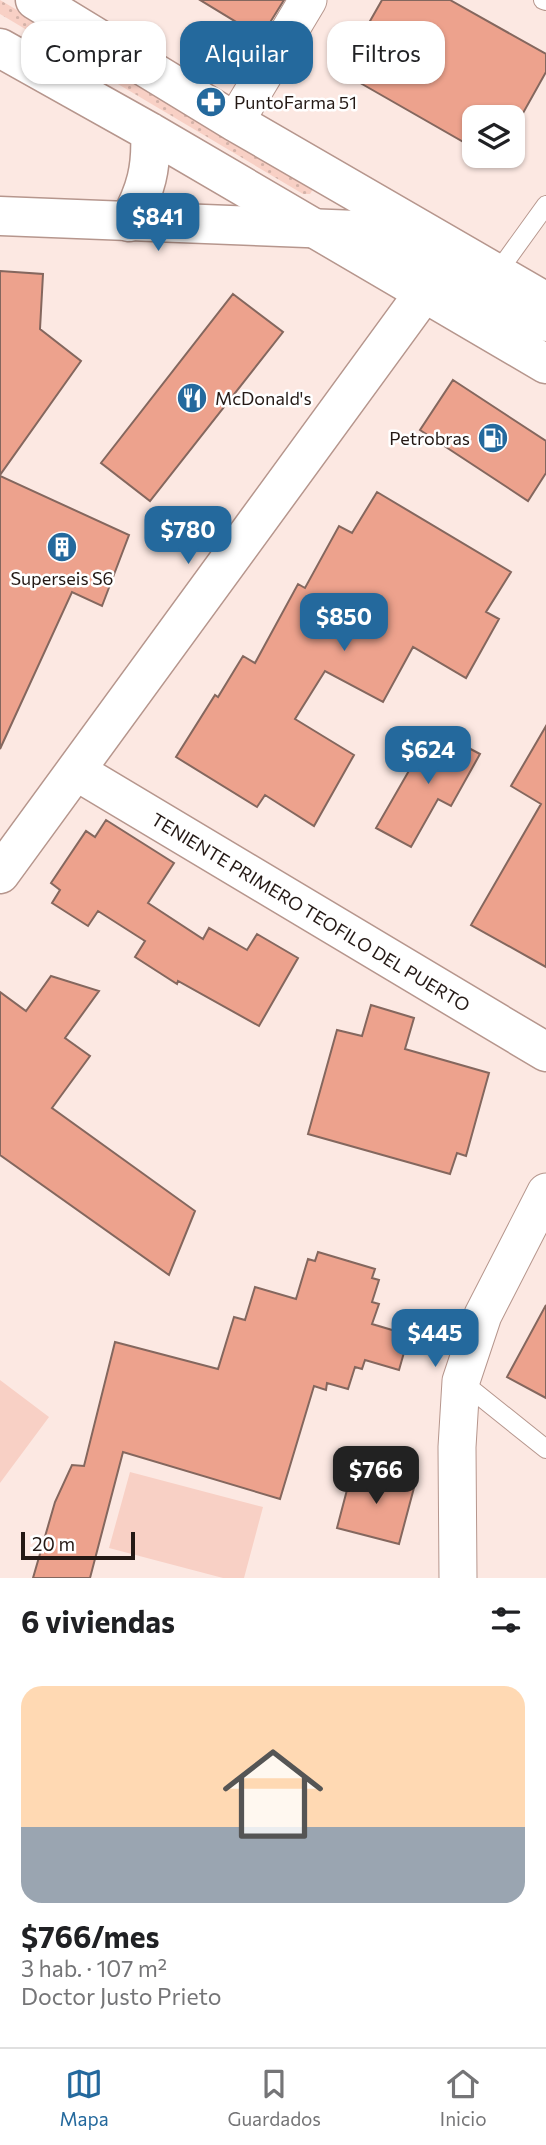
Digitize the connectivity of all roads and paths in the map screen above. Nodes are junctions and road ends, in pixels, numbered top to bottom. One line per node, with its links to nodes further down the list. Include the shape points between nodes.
1 (35, 0): 4 (main road)
2 (308, 0): 4 (street)
3 (0, 48): 5 (main road)
4 (235, 122): 10 (main road)
5 (149, 132): 8 (main road, via 151,157 144,195); 9 (main road)
6 (546, 205): 10 (lane)
7 (0, 216): 8 (main road)
8 (129, 222): 9 (main road)
9 (319, 230): 11 (main road); 13 (main road, via 383,231 531,319)
10 (497, 273): 12 (main road)
11 (424, 293): 14 (main road); 15 (main road)
12 (546, 302)
13 (546, 321)
14 (546, 364)
15 (76, 771): 16 (main road); 17 (main road, TENIENTE PRIMERO TEOFILO DEL PUERTO)
16 (0, 874)
17 (546, 1052)
18 (546, 1192): 19 (street, via 483,1315)
19 (461, 1381): 20 (lane); 21 (street)
20 (546, 1449)
21 (458, 1578)

